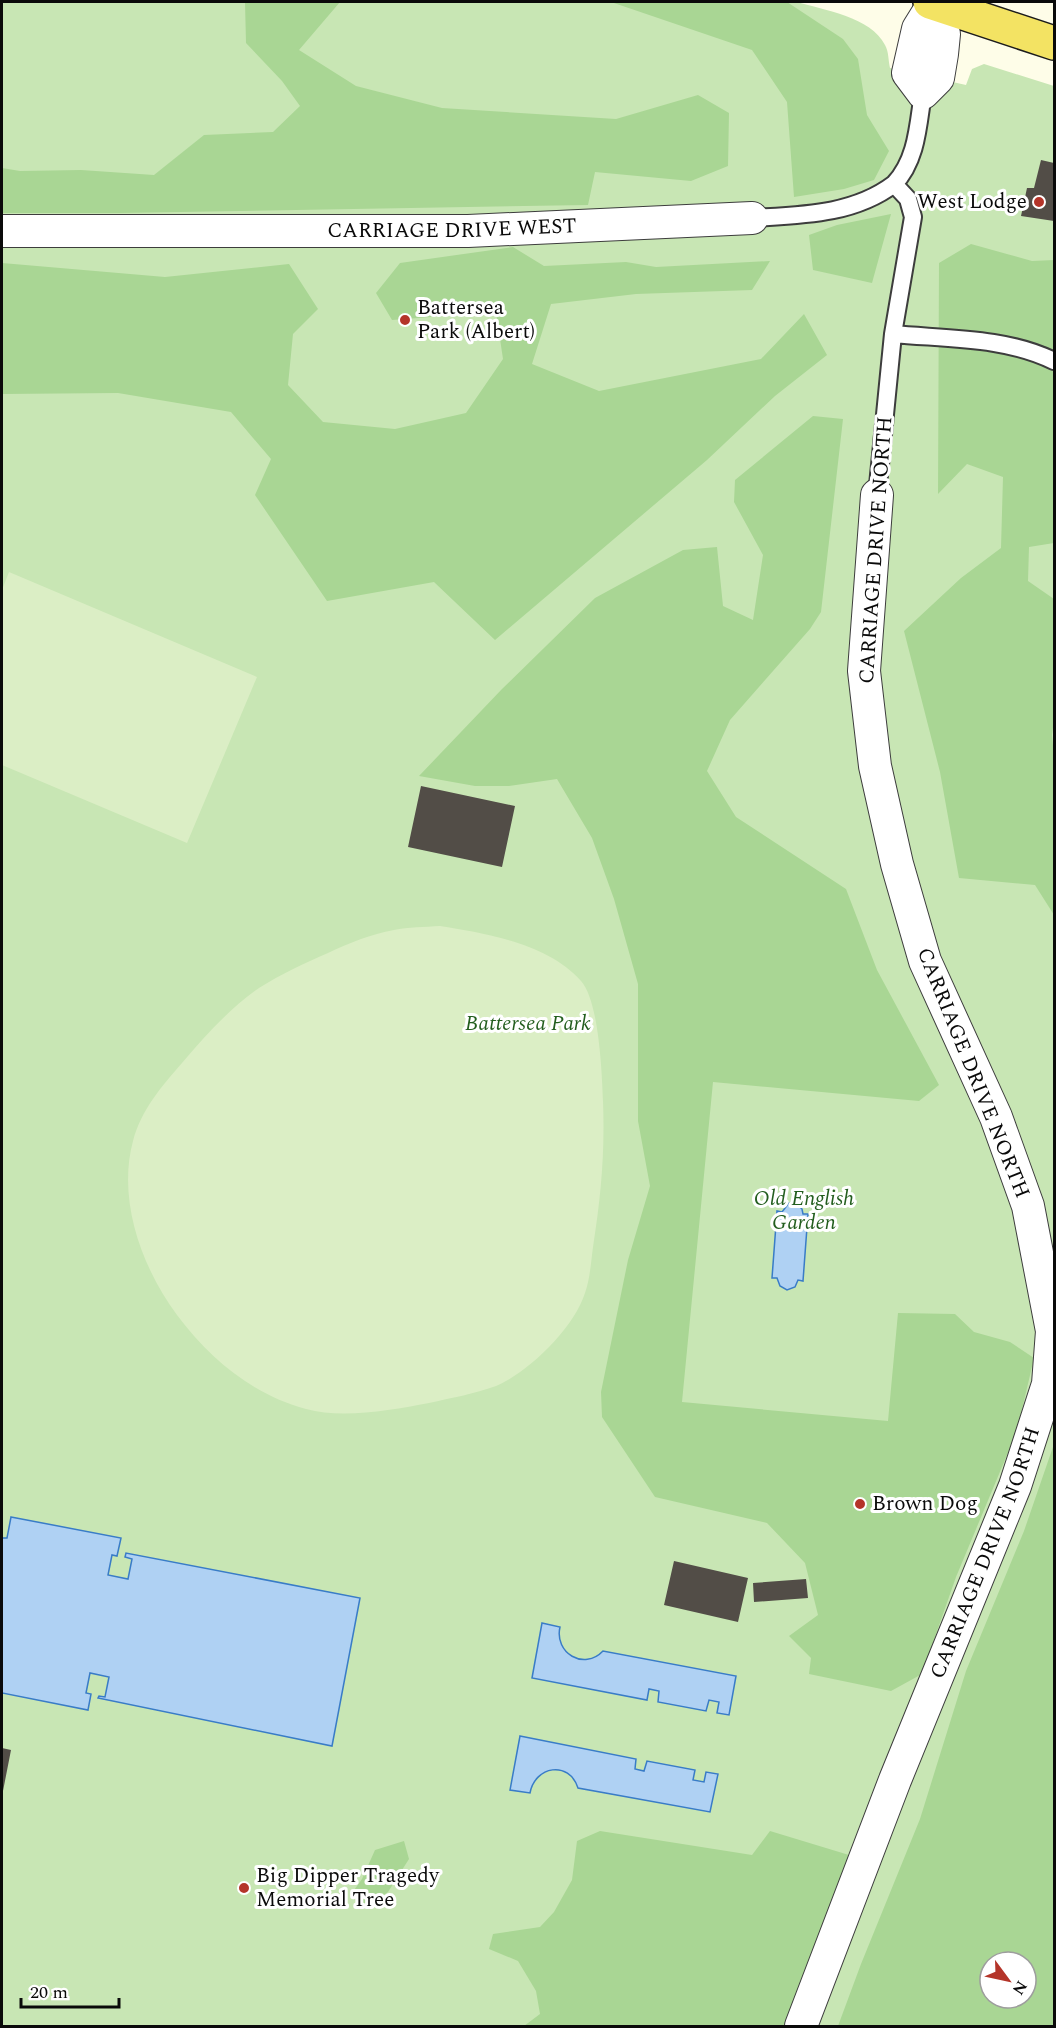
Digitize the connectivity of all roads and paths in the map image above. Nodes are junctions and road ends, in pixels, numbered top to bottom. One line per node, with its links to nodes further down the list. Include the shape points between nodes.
1 (932, 2): 2 (main road); 3 (street, via 918,29 908,73)
2 (1054, 43)
3 (923, 93): 4 (lane, via 909,163)
4 (894, 184): 5 (lane, CARRIAGE DRIVE WEST, via 881,194 840,210); 7 (lane, CARRIAGE DRIVE NORTH, via 908,200 913,217)
5 (752, 218): 6 (street, CARRIAGE DRIVE WEST, via 468,231)
6 (2, 231)
7 (893, 334): 8 (lane, via 993,343 1036,352); 9 (lane, CARRIAGE DRIVE NORTH)
8 (1054, 362)
9 (877, 495): 10 (street, CARRIAGE DRIVE NORTH, via 864,671 875,766 897,864 925,961 996,1117 1028,1206 1052,1331 1048,1384 1015,1486 895,1780)
10 (801, 2026)

